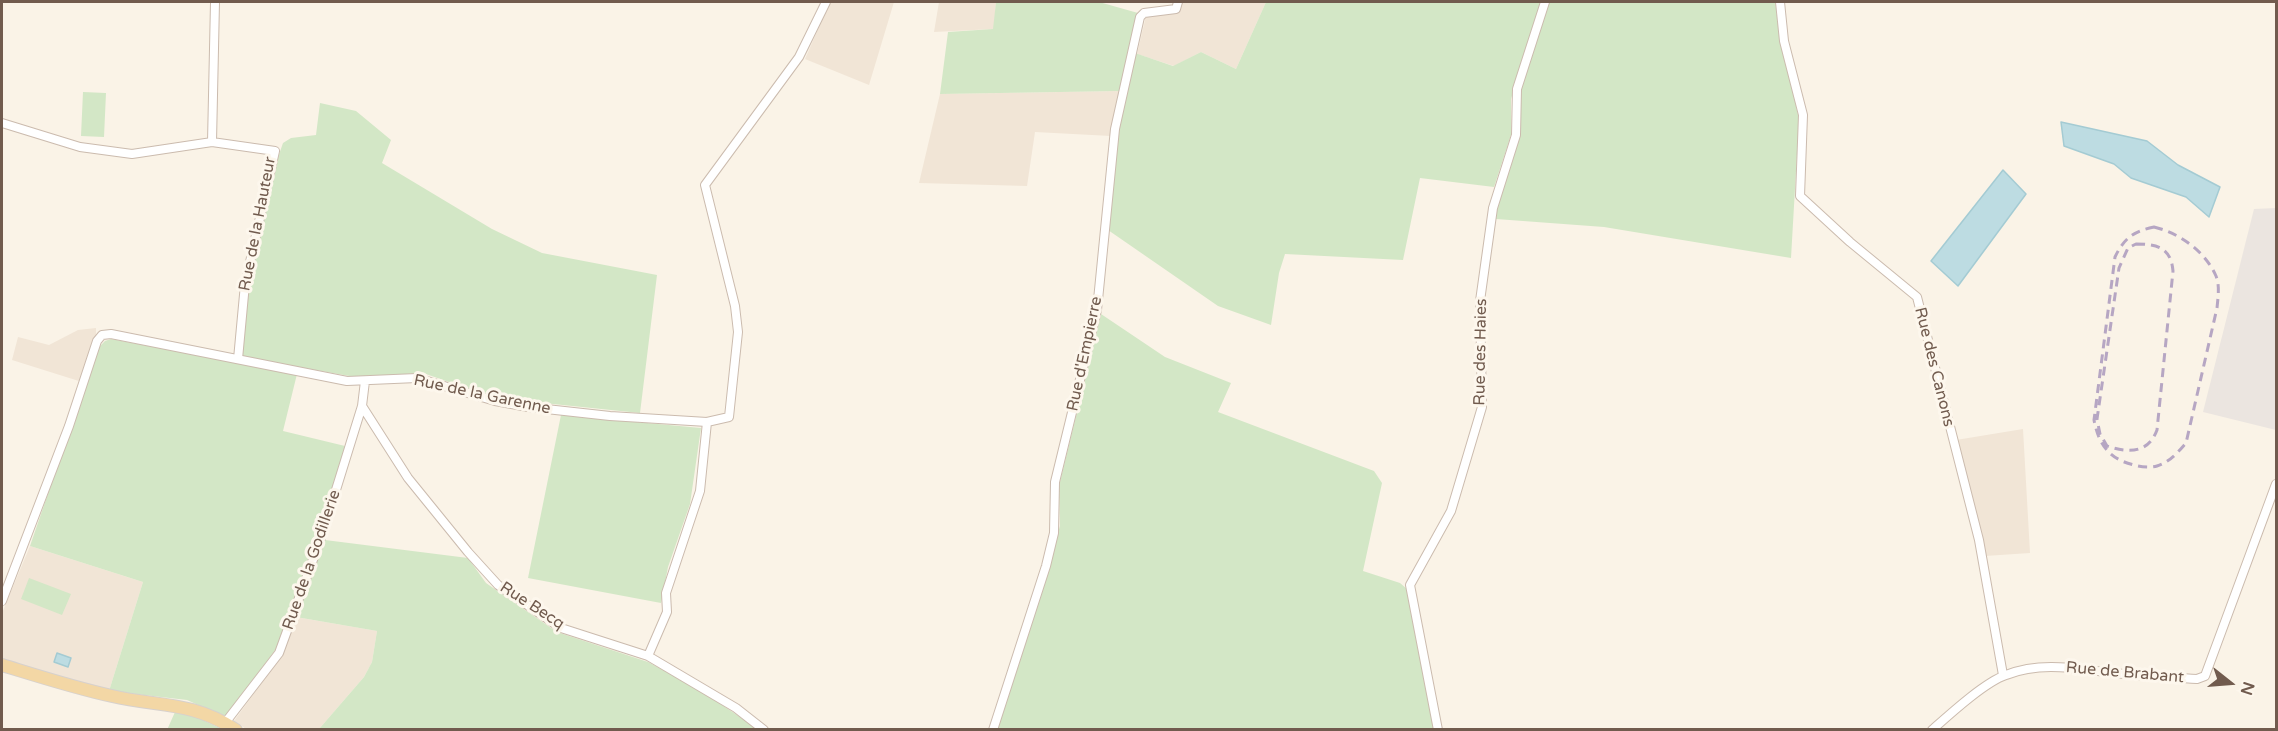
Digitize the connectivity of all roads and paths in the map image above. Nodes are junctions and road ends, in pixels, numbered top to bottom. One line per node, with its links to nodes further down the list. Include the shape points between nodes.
1 (215, 2): 7 (street)
2 (826, 2): 11 (street, via 799,57 705,185 738,332 729,417)
3 (1178, 2): 19 (street, Rue d'Empierre, via 1176,9 1144,13 1140,17 1115,129 1097,310 1055,482 1054,533)
4 (1545, 2): 20 (street, Rue des Haies, via 1517,89 1516,135 1493,208 1480,301 1482,407 1452,511 1410,585)
5 (1780, 2): 16 (street, Rue des Canons, via 1784,41 1803,114 1800,196 1917,297 1979,540)
6 (2, 123): 7 (street, Rue de la Hauteur, via 80,147 132,154)
7 (212, 142): 8 (street, Rue de la Hauteur, via 275,151 245,284)
8 (238, 359): 9 (street, Rue de la Garenne); 13 (street, Rue de la Garenne, via 102,335)
9 (365, 381): 10 (street, Rue de la Godillerie); 11 (street, Rue de la Garenne, via 417,378 528,407)
10 (362, 406): 14 (street, Rue Becq, via 408,478 498,585 561,628); 17 (street, Rue de la Godillerie, via 322,535 279,653)
11 (707, 422): 14 (street, via 700,491 666,593 667,612)
12 (2276, 484): 16 (street, Rue de Brabant, via 2205,676 2197,679 2116,674 2049,666 2033,666)
13 (2, 600)
14 (648, 656): 18 (street, Rue Becq)
15 (2, 665): 17 (main road, via 116,697 176,705)
16 (2003, 675): 21 (street, Rue de Brabant)
17 (230, 726)
18 (764, 729)
19 (993, 729)
20 (1438, 729)
21 (1932, 729)

